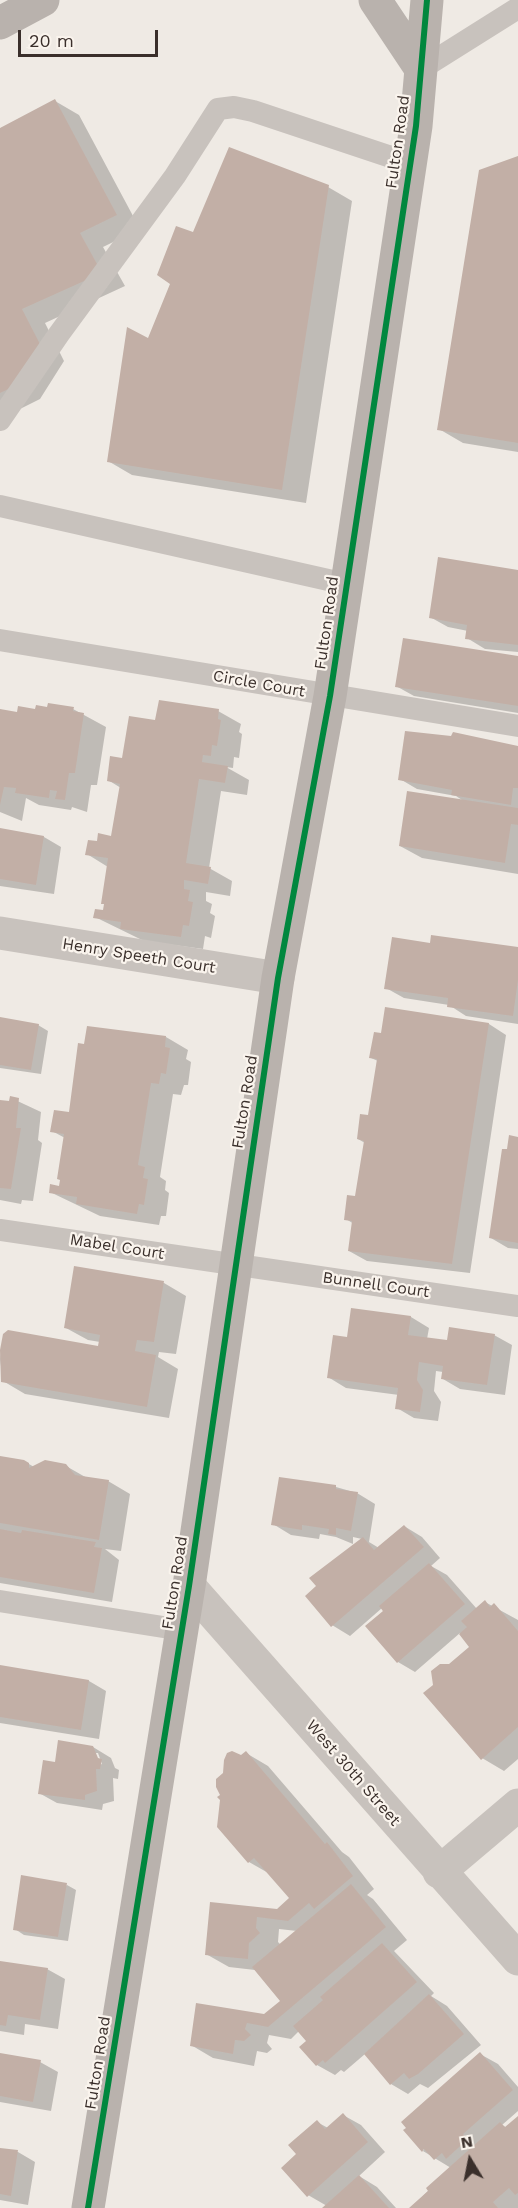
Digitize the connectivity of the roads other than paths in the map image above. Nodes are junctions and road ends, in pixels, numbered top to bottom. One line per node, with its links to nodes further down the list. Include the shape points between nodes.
1 (43, 0): 5 (street)
2 (375, 0): 6 (street)
3 (427, 0): 6 (street, Fulton Road)
4 (518, 8): 6 (lane)
5 (0, 23)
6 (421, 69): 7 (street, Fulton Road)
7 (409, 163): 8 (lane, via 254,111 218,109 150,212); 10 (street, Fulton Road)
8 (0, 420)
9 (0, 506): 10 (lane)
10 (346, 584): 12 (street, Fulton Road)
11 (0, 640): 12 (lane, Circle Court)
12 (330, 696): 13 (lane, Circle Court); 15 (street, Fulton Road)
13 (518, 726)
14 (0, 933): 15 (street, Henry Speeth Court)
15 (278, 978): 17 (street, Fulton Road)
16 (0, 1230): 17 (lane, Mabel Court)
17 (234, 1265): 18 (lane, Bunnell Court); 19 (street, Fulton Road)
18 (518, 1306)
19 (189, 1586): 21 (street, Fulton Road); 23 (street, West 30th Street)
20 (0, 1601): 21 (lane)
21 (182, 1630): 25 (street, Fulton Road)
22 (518, 1805): 23 (street)
23 (439, 1872): 24 (street, West 30th Street)
24 (518, 1959)
25 (87, 2208)

